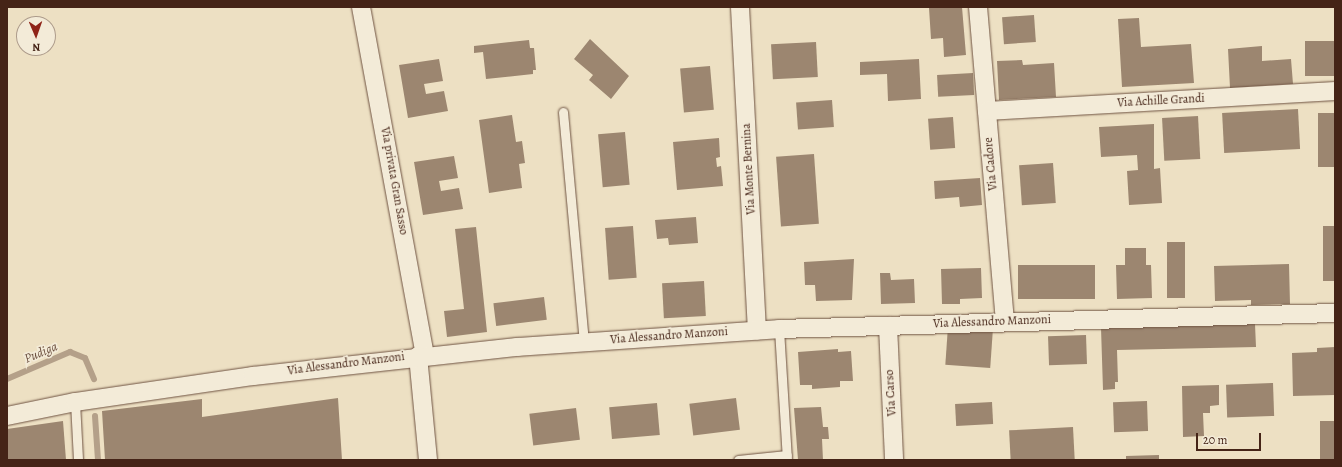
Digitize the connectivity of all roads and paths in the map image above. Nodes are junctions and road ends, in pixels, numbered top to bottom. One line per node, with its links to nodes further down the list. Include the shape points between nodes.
1 (361, 7): 13 (street, Via privata Gran Sasso)
2 (740, 7): 11 (street, Via Monte Bernina)
3 (978, 7): 5 (street, Via Cadore)
4 (1335, 91): 5 (street, Via Achille Grandi)
5 (987, 111): 8 (street, Via Cadore)
6 (563, 112): 12 (lane)
7 (1335, 312): 8 (street, Via Alessandro Manzoni)
8 (1005, 321): 9 (street, Via Alessandro Manzoni)
9 (888, 326): 10 (street, Via Alessandro Manzoni); 20 (street, Via Carso)
10 (779, 329): 11 (street, Via Alessandro Manzoni); 16 (lane)
11 (757, 331): 12 (street, Via Alessandro Manzoni)
12 (584, 342): 13 (street, Via Alessandro Manzoni)
13 (421, 356): 14 (street, Via Alessandro Manzoni); 18 (street, Via privata Gran Sasso)
14 (75, 402): 15 (street, Via Alessandro Manzoni); 17 (lane)
15 (7, 416)
16 (787, 458): 19 (lane)
17 (78, 460)
18 (428, 460)
19 (738, 460)
20 (894, 460)

